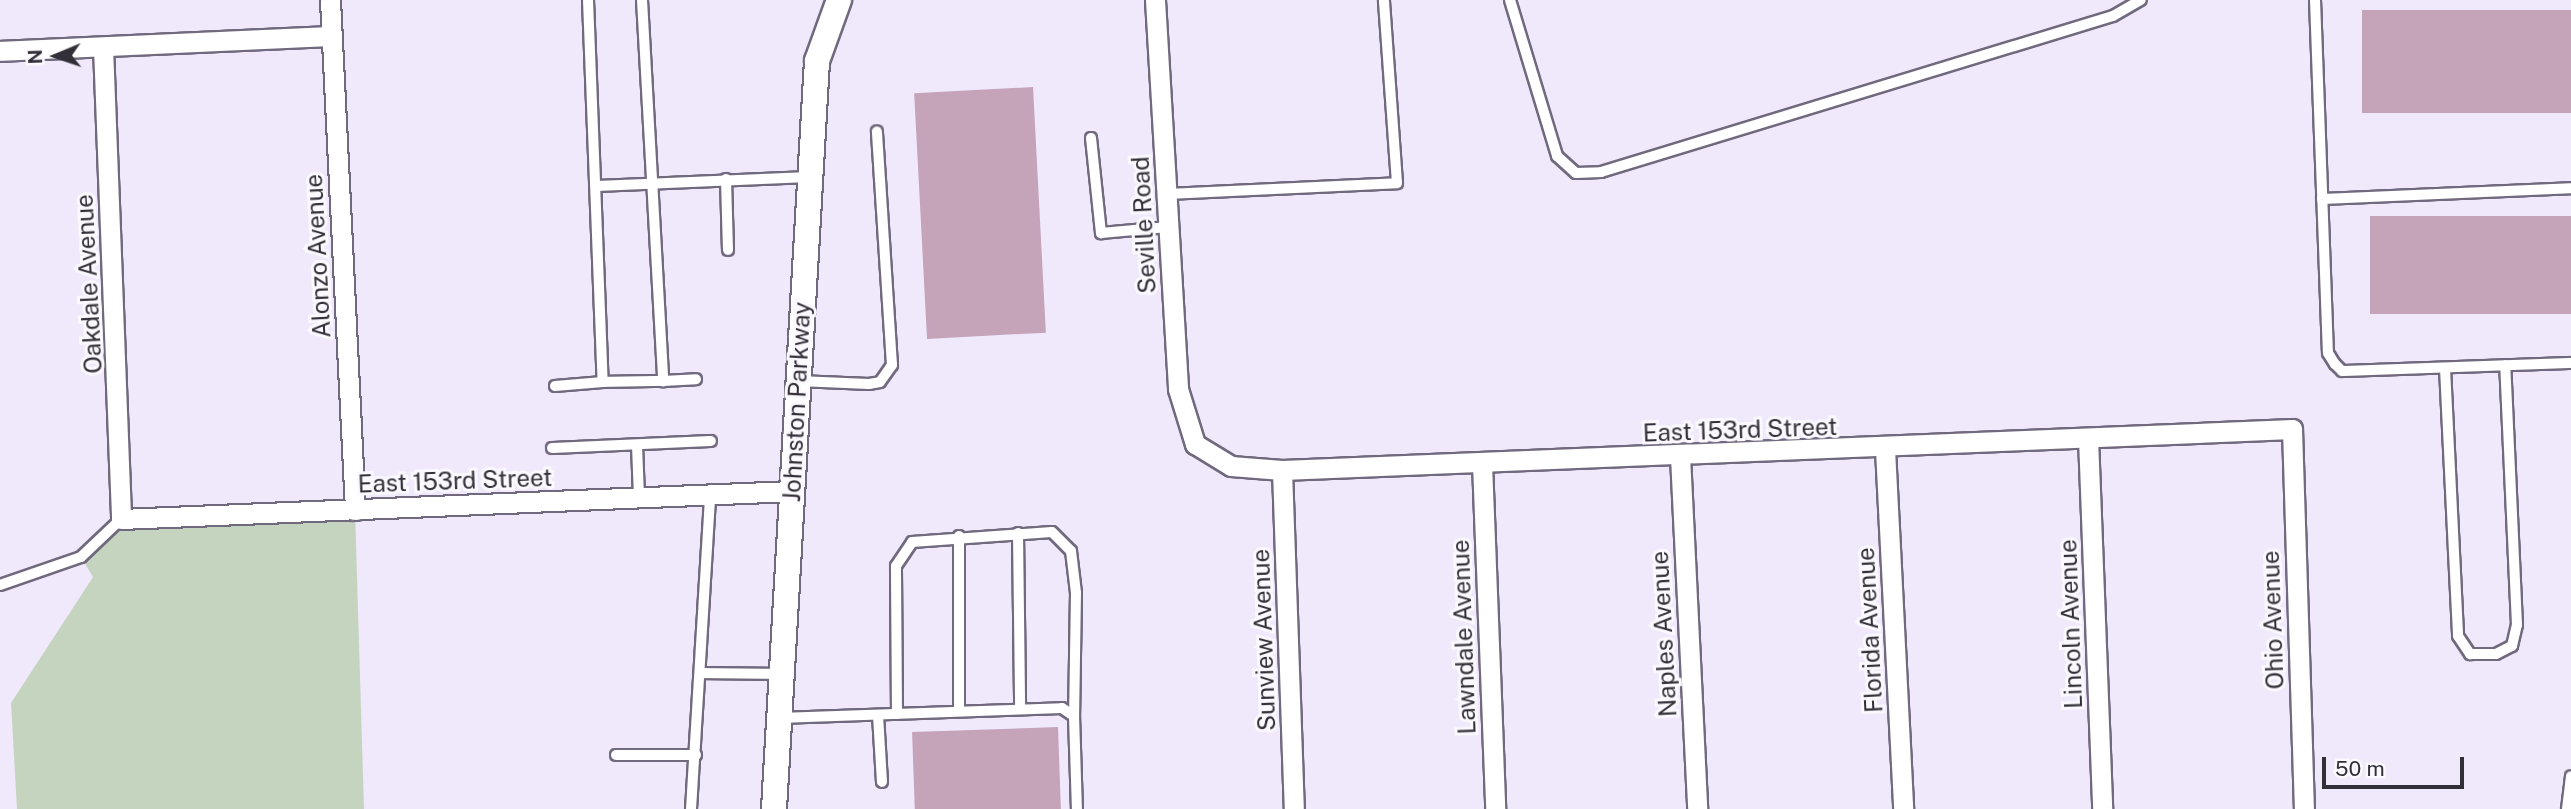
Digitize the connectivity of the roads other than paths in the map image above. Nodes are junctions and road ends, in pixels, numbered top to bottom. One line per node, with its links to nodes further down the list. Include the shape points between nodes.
1 (330, 0): 10 (street, Alonzo Avenue)
2 (588, 0): 18 (lane)
3 (642, 0): 17 (lane)
4 (839, 0): 15 (street, Johnston Parkway, via 817,61)
5 (1155, 0): 20 (street, Seville Road)
6 (1384, 0): 20 (lane, via 1397,183)
7 (1510, 0): 8 (lane, via 1530,82 1558,156 1576,173 1601,172 2113,16)
8 (2141, 0)
9 (2315, 0): 21 (lane)
10 (332, 36): 11 (street); 45 (street, Alonzo Avenue)
11 (103, 47): 12 (street); 46 (street, Oakdale Avenue)
12 (0, 51)
13 (877, 131): 29 (lane, via 892,365 880,382 869,384)
14 (1091, 138): 22 (lane, via 1101,233)
15 (810, 177): 16 (lane); 29 (street, Johnston Parkway)
16 (726, 179): 17 (lane); 23 (lane)
17 (653, 183): 18 (lane); 28 (lane)
18 (596, 186): 30 (lane)
19 (2571, 188): 21 (lane)
20 (1167, 194): 22 (street, Seville Road)
21 (2322, 199): 26 (lane, via 2329,353 2334,365 2342,371)
22 (1168, 227): 36 (street, Seville Road, via 1178,390)
23 (728, 250)
24 (2571, 363): 25 (lane)
25 (2505, 365): 26 (lane); 26 (lane, via 2518,625 2512,646 2496,654 2470,654 2458,635)
26 (2445, 368)
27 (696, 379): 28 (lane)
28 (663, 381): 30 (lane)
29 (798, 381): 42 (street, Johnston Parkway)
30 (603, 382): 31 (lane)
31 (555, 386)
32 (2292, 429): 33 (street, East 153rd Street); 70 (street, Ohio Avenue)
33 (2088, 438): 38 (street, East 153rd Street); 69 (street, Lincoln Avenue)
34 (711, 442): 35 (lane)
35 (637, 444): 37 (lane); 44 (lane)
36 (1195, 444): 41 (street, East 153rd Street, via 1231,466)
37 (552, 448)
38 (1885, 449): 39 (street, East 153rd Street); 68 (street, Florida Avenue)
39 (1680, 456): 40 (street, East 153rd Street); 67 (street, Naples Avenue)
40 (1482, 463): 41 (street, East 153rd Street); 66 (street, Lawndale Avenue)
41 (1282, 470): 65 (street, Sunview Avenue)
42 (791, 491): 43 (street, East 153rd Street); 51 (street, Johnston Parkway)
43 (710, 495): 44 (street, East 153rd Street); 50 (lane)
44 (639, 498): 45 (street, East 153rd Street)
45 (355, 510): 46 (street, East 153rd Street)
46 (121, 519): 49 (lane, via 81,557)
47 (1018, 533): 48 (lane); 52 (lane); 56 (lane, via 1052,532 1071,551)
48 (959, 536): 53 (lane); 54 (lane, via 912,542 896,566)
49 (0, 585)
50 (702, 673): 51 (lane); 59 (lane)
51 (782, 674): 57 (street, Johnston Parkway)
52 (1020, 709): 53 (lane); 56 (lane, via 1062,708)
53 (959, 712): 54 (lane)
54 (897, 714): 55 (lane)
55 (878, 715): 57 (lane); 61 (lane)
56 (1074, 716): 64 (lane)
57 (779, 718): 63 (street, Johnston Parkway)
58 (616, 755): 59 (lane)
59 (696, 755): 62 (lane)
60 (2571, 776): 71 (lane)
61 (882, 782)
62 (691, 809)
63 (774, 809)
64 (1077, 809)
65 (1294, 809)
66 (1495, 809)
67 (1697, 809)
68 (1903, 809)
69 (2102, 809)
70 (2304, 809)
71 (2567, 809)

